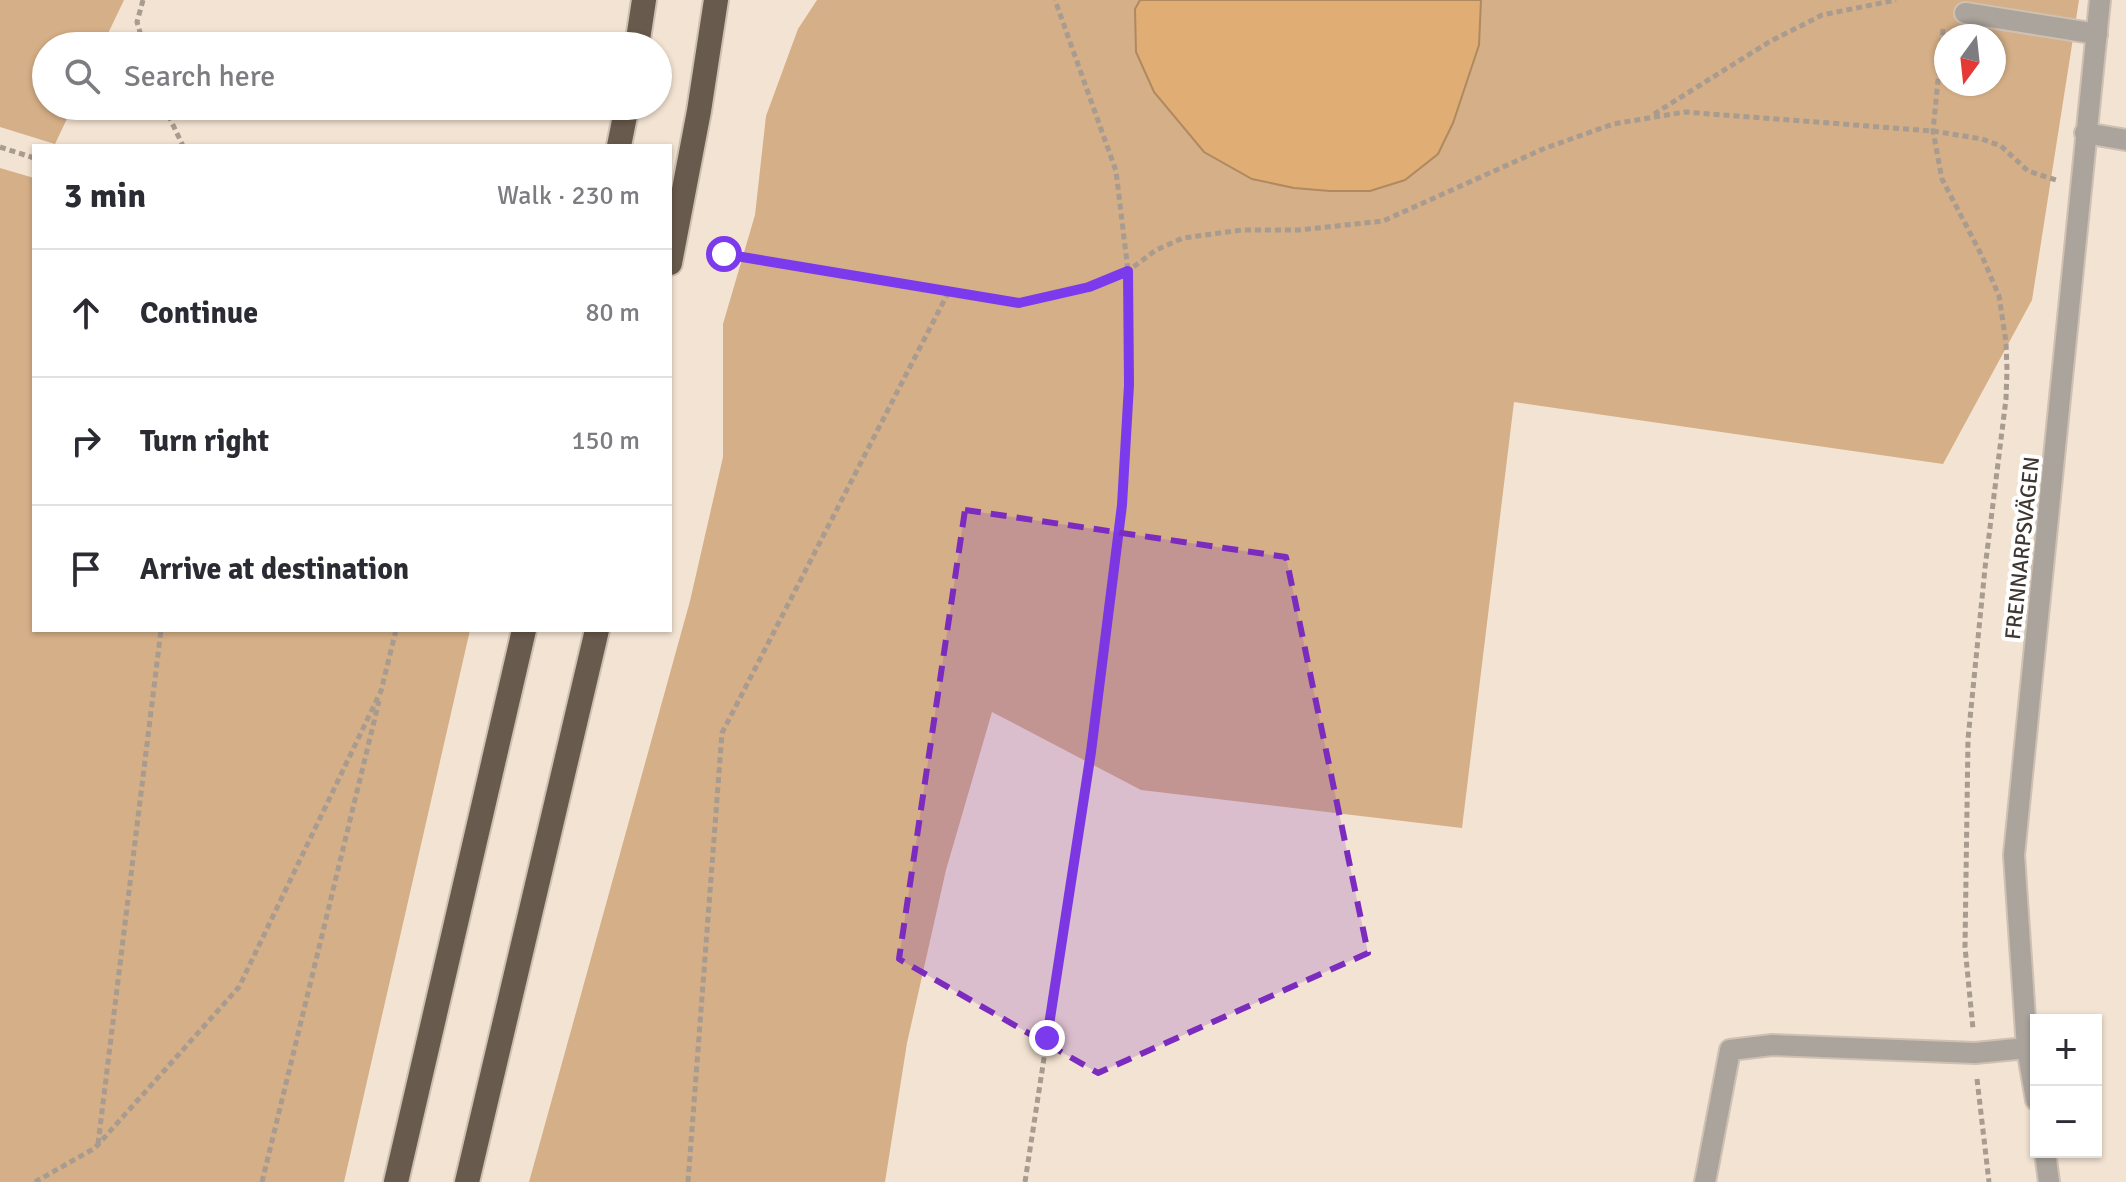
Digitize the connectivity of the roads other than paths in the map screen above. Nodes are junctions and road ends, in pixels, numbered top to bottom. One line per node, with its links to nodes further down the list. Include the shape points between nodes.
1 (644, 0): 5 (highway)
2 (716, 0): 11 (highway)
3 (2100, 0): 6 (street, FRENNARPSVÄGEN)
4 (1965, 13): 6 (street)
5 (639, 32)
6 (2097, 34): 8 (street, FRENNARPSVÄGEN)
7 (624, 120): 10 (highway)
8 (2085, 133): 9 (street); 14 (street, FRENNARPSVÄGEN, via 2014,855)
9 (2126, 140)
10 (619, 144)
11 (672, 253)
12 (524, 632): 17 (highway)
13 (597, 632): 18 (highway)
14 (2027, 1048): 15 (street, FRENNARPSVÄGEN); 19 (street, via 1975,1053 1772,1045 1730,1050)
15 (2034, 1086)
16 (2046, 1158): 20 (street)
17 (396, 1182)
18 (467, 1182)
19 (1705, 1182)
20 (2049, 1182)

